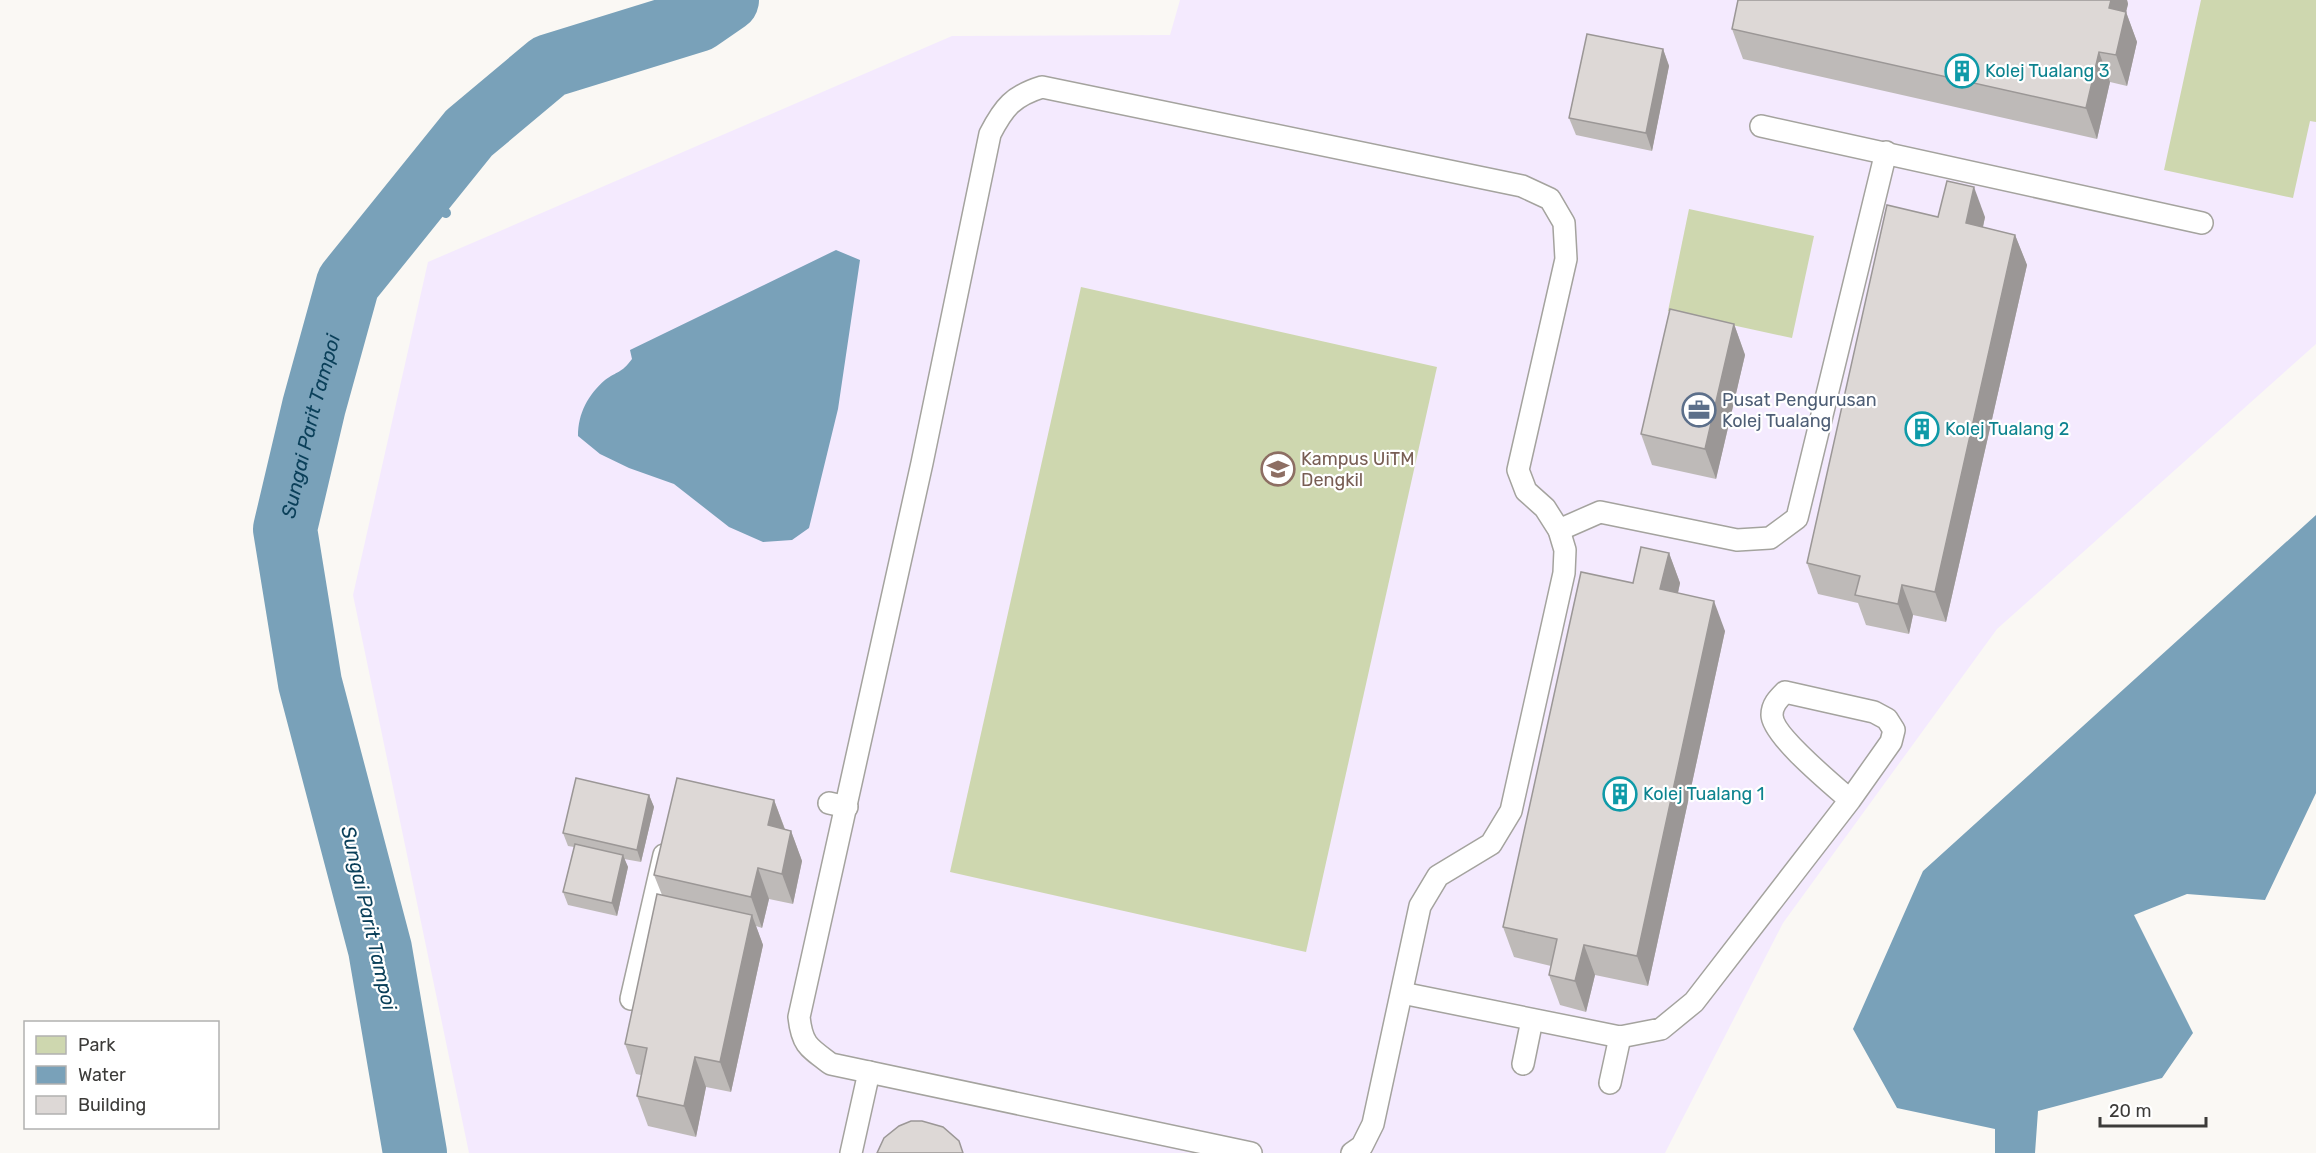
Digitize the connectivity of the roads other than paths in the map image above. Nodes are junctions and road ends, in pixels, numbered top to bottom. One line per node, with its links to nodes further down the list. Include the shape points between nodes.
1 (1761, 126): 2 (lane)
2 (1886, 152): 3 (lane); 4 (lane, via 1797,518 1770,538 1737,540 1600,512)
3 (2202, 224)
4 (1559, 530): 7 (lane, via 1565,550 1564,573 1511,811 1491,844 1438,876 1420,906); 12 (lane, via 1545,508 1526,491 1518,470 1566,259 1564,223 1550,199 1522,186 1042,87 1022,93 1002,112 990,134 961,281 838,805 800,1017 801,1036 813,1051 831,1064)
5 (1850, 800): 5 (lane, via 1779,734 1772,717 1776,701 1785,692 1874,712 1891,724 1891,742); 10 (lane, via 1694,1002 1661,1029)
6 (669, 832): 8 (lane)
7 (1402, 993): 9 (lane); 16 (lane, via 1373,1124 1362,1146)
8 (631, 999)
9 (1532, 1020): 10 (lane); 11 (lane)
10 (1620, 1037): 13 (lane)
11 (1523, 1064)
12 (869, 1072): 14 (lane); 15 (lane)
13 (1610, 1083)
14 (851, 1153)
15 (1251, 1153)
16 (1352, 1153)

